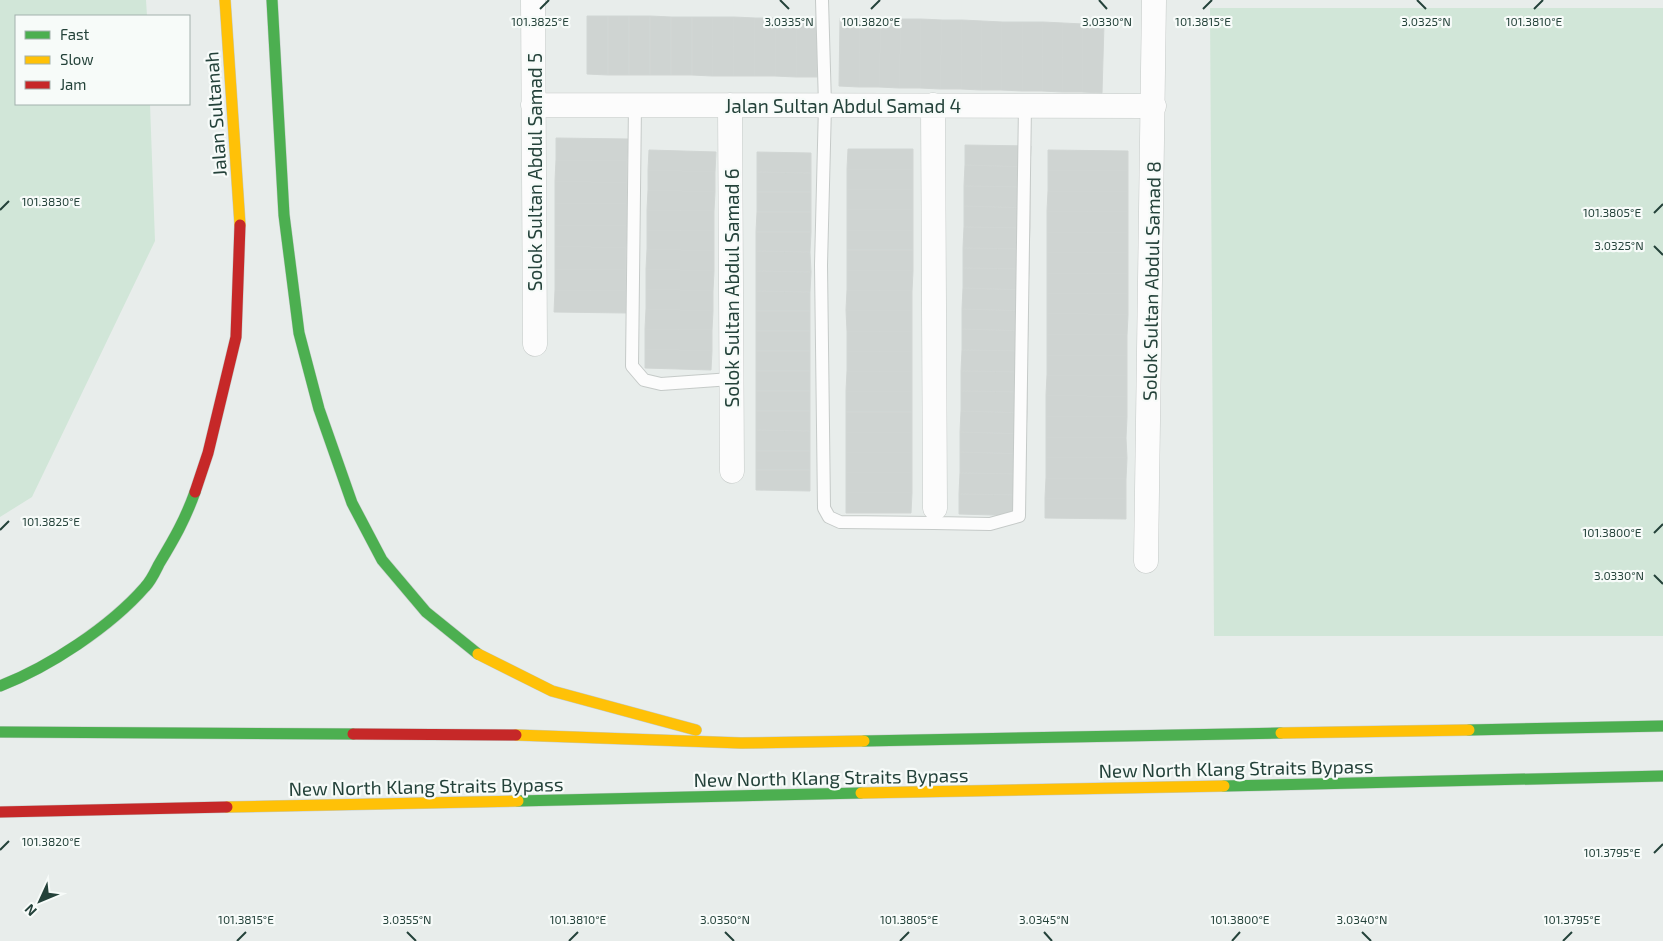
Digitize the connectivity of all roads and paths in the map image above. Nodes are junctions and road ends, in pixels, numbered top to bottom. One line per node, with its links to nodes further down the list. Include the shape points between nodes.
1 (225, 0): 18 (main road, Jalan Sultanah, via 240,225 236,337 208,453 185,521 146,586 118,613 63,654 29,675)
2 (272, 0): 21 (main road, via 284,215 299,332 319,409 352,504 382,560 426,612 480,656 552,691)
3 (533, 0): 7 (street, Solok Sultan Abdul Samad 5)
4 (822, 0): 9 (lane)
5 (1154, 0): 12 (street, Solok Sultan Abdul Samad 8)
6 (635, 104): 7 (street, Jalan Sultan Abdul Samad 4); 8 (street, Jalan Sultan Abdul Samad 4); 14 (lane, via 632,366 644,380 661,384)
7 (533, 105): 13 (street, Solok Sultan Abdul Samad 5)
8 (730, 105): 9 (street, Jalan Sultan Abdul Samad 4); 14 (street, Solok Sultan Abdul Samad 6)
9 (825, 105): 10 (street, Jalan Sultan Abdul Samad 4); 16 (lane, via 820,265 824,508 829,517 840,522)
10 (933, 105): 11 (street, Jalan Sultan Abdul Samad 4); 16 (street)
11 (1025, 105): 12 (street, Jalan Sultan Abdul Samad 4); 16 (lane, via 1019,516 990,524)
12 (1154, 106): 17 (street, Solok Sultan Abdul Samad 8)
13 (535, 344)
14 (731, 379): 15 (street, Solok Sultan Abdul Samad 6)
15 (732, 470)
16 (935, 515)
17 (1146, 561)
18 (0, 686)
19 (1663, 726): 21 (main road, New North Klang Straits Bypass)
20 (0, 732): 21 (main road, New North Klang Straits Bypass, via 517,736)
21 (741, 742)
22 (1663, 776): 23 (main road, New North Klang Straits Bypass)
23 (0, 812)

